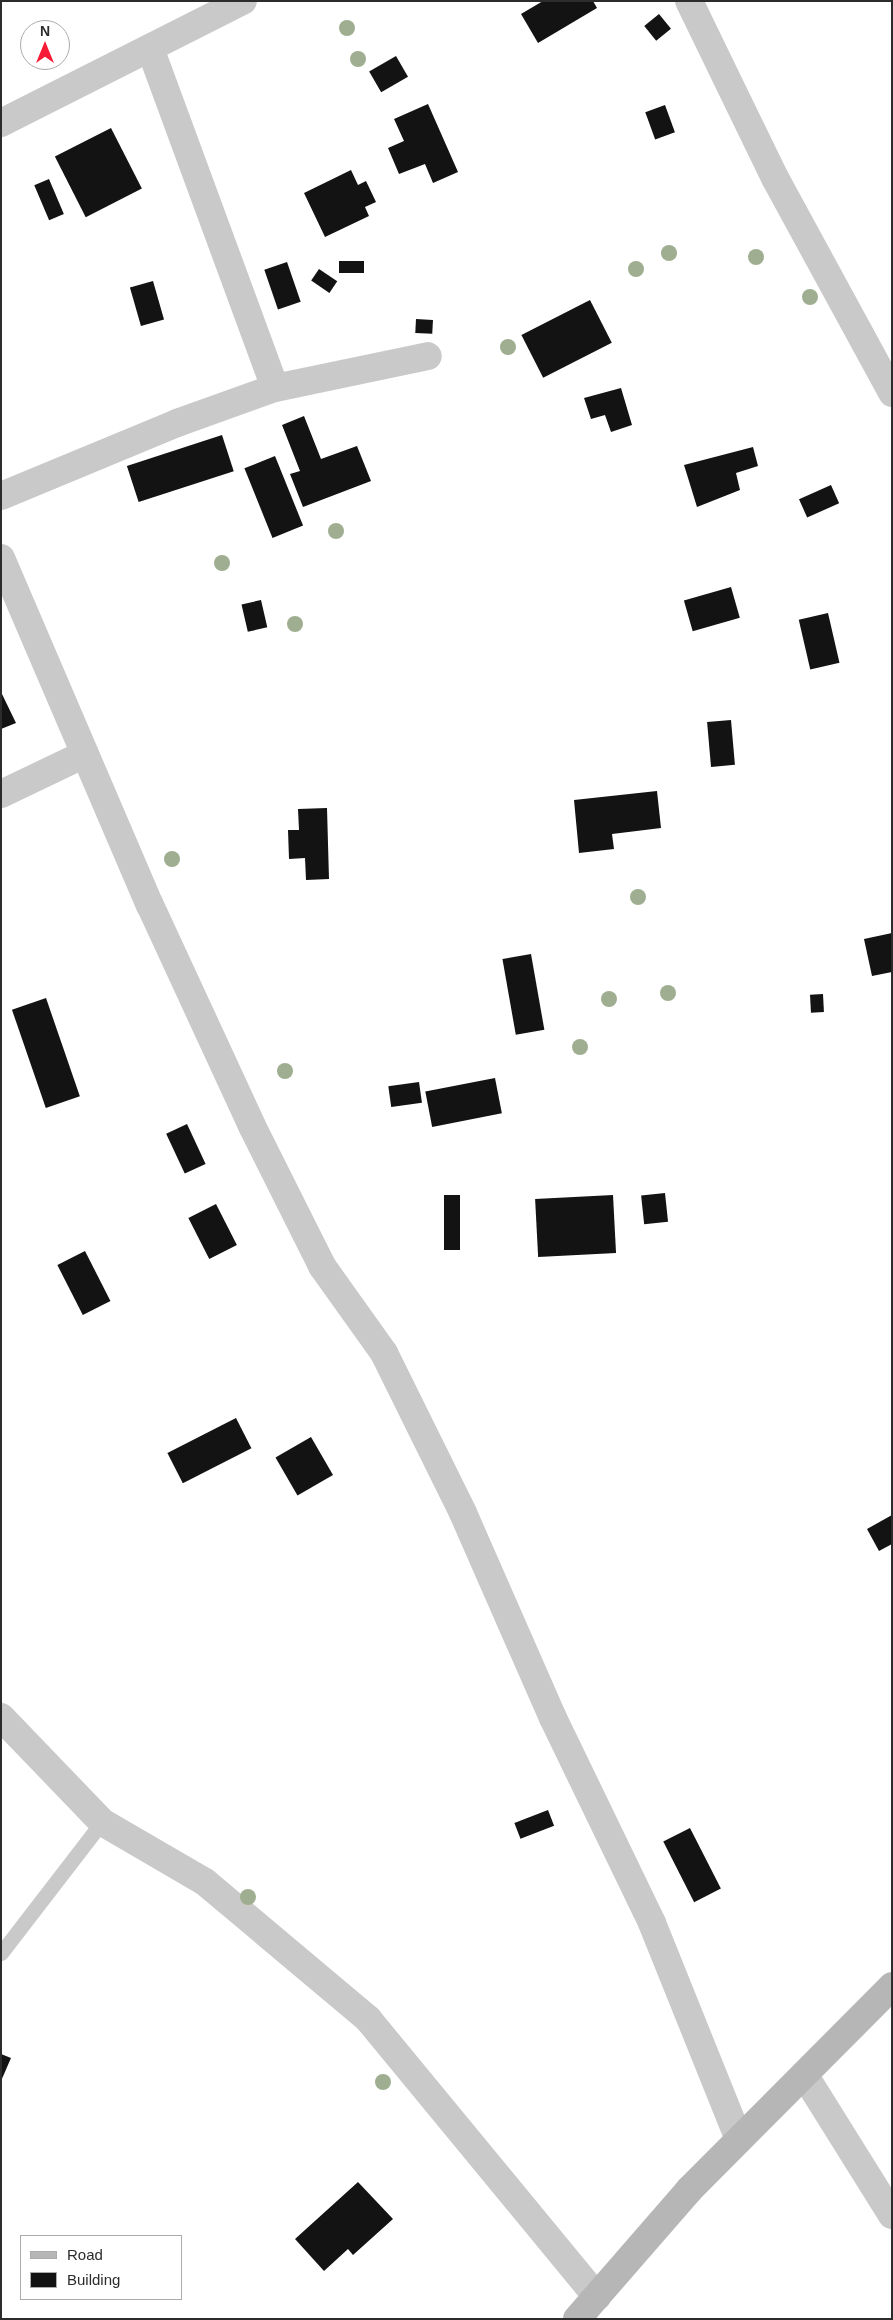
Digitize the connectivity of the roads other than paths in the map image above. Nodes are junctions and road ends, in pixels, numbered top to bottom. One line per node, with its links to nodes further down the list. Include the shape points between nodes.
1 (243, 1): 3 (street)
2 (689, 1): 7 (street, via 775,178)
3 (150, 48): 4 (street); 6 (street)
4 (1, 123)
5 (428, 356): 6 (street)
6 (276, 388): 8 (street, via 176,423)
7 (892, 393)
8 (1, 496)
9 (1, 558): 10 (street)
10 (85, 754): 11 (street); 17 (street, via 252,1126 322,1266 384,1353 462,1513 553,1718 652,1923)
11 (1, 794)
12 (1, 1717): 13 (street)
13 (102, 1822): 14 (lane); 19 (street, via 205,1882 368,2019)
14 (1, 1953)
15 (892, 1986): 16 (street)
16 (805, 2076): 17 (street); 18 (street)
17 (739, 2139): 19 (street, via 689,2190)
18 (892, 2214)
19 (597, 2297): 20 (street)
20 (577, 2319)

